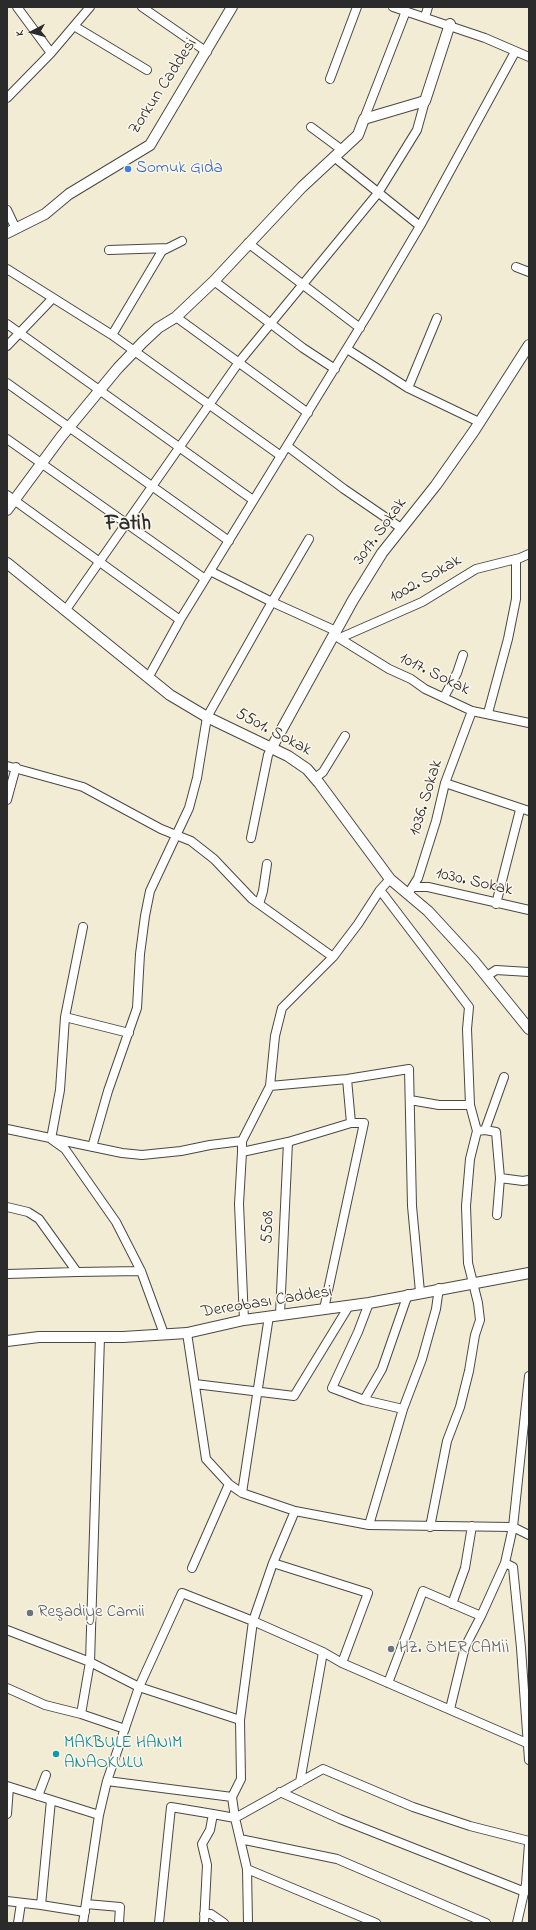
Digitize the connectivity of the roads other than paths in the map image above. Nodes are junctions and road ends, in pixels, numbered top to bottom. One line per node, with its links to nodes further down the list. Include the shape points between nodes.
1 (17, 7): 14 (street)
2 (90, 7): 11 (street)
3 (142, 7): 12 (street)
4 (232, 7): 12 (street, Zorkun Caddesi)
5 (357, 7): 17 (street)
6 (393, 7): 8 (street)
7 (428, 7): 9 (street)
8 (406, 11): 9 (street); 20 (street)
9 (425, 17): 10 (street)
10 (450, 24): 13 (street); 19 (street)
11 (74, 26): 14 (street); 16 (street)
12 (207, 52): 27 (street, Zorkun Caddesi, via 150,145 69,194 45,214)
13 (515, 52): 15 (street); 26 (street)
14 (51, 53): 18 (street)
15 (529, 56)
16 (147, 70)
17 (330, 80)
18 (7, 98)
19 (424, 101): 20 (street); 24 (street, via 417,130)
20 (364, 119): 22 (street, via 358,134)
21 (311, 128): 22 (street)
22 (342, 150): 23 (street)
23 (334, 157): 24 (street); 29 (street, via 302,186)
24 (378, 193): 26 (street); 36 (street)
25 (7, 210): 27 (street)
26 (420, 226): 42 (street)
27 (12, 231)
28 (182, 241): 30 (street)
29 (248, 243): 35 (street); 36 (street)
30 (169, 248): 31 (street); 44 (street, via 162,251)
31 (109, 250)
32 (516, 267): 34 (street)
33 (7, 269): 37 (street)
34 (529, 272)
35 (214, 281): 38 (street); 41 (street)
36 (302, 285): 41 (street); 42 (street)
37 (53, 298): 43 (street); 44 (street)
38 (176, 317): 48 (street, via 158,328); 49 (street)
39 (437, 318): 52 (street)
40 (7, 324): 43 (street)
41 (272, 324): 49 (street); 50 (street, via 302,348)
42 (360, 328): 47 (street)
43 (19, 333): 46 (street); 53 (street)
44 (112, 335): 48 (street)
45 (529, 345): 56 (street, 3017. Sokak)
46 (7, 346)
47 (347, 349): 50 (street); 52 (street)
48 (134, 352): 53 (street); 54 (street)
49 (239, 362): 54 (street); 55 (street)
50 (335, 369): 55 (street)
51 (7, 383): 57 (street)
52 (408, 388): 56 (street)
53 (98, 390): 57 (street); 60 (street)
54 (208, 405): 60 (street); 61 (street)
55 (308, 413): 59 (street)
56 (479, 422): 68 (street, 3017. Sokak, via 436,485)
57 (70, 427): 62 (street); 63 (street)
58 (7, 439): 62 (street)
59 (287, 446): 61 (street); 68 (street, via 344,490)
60 (179, 448): 63 (street); 65 (street)
61 (281, 456): 65 (street)
62 (41, 464): 64 (street); 67 (street)
63 (152, 486): 67 (street); 70 (street)
64 (11, 497): 66 (street); 74 (street)
65 (253, 500): 70 (street)
66 (7, 510)
67 (126, 523): 74 (street); 76 (street)
68 (401, 528): 80 (street, 3017. Sokak, via 382,552)
69 (309, 539): 77 (street)
70 (229, 540): 75 (street)
71 (529, 554): 72 (street, 1002. Sokak)
72 (516, 559): 80 (street, 1002. Sokak, via 476,568 422,602); 85 (street, via 516,599)
73 (7, 563): 78 (street, 5501. Sokak)
74 (100, 563): 78 (street); 79 (street)
75 (210, 570): 76 (street); 77 (street, 1017. Sokak)
76 (205, 579): 79 (street)
77 (272, 602): 80 (street, 1017. Sokak); 86 (street)
78 (65, 611): 82 (street, 5501. Sokak)
79 (180, 620): 82 (street)
80 (337, 635): 83 (street, 1017. Sokak, via 389,669); 89 (street, 3017. Sokak)
81 (463, 655): 83 (street)
82 (148, 678): 86 (street, 5501. Sokak, via 170,695)
83 (444, 697): 84 (street, 1017. Sokak)
84 (472, 711): 85 (street, 1017. Sokak); 93 (street, 1036. Sokak)
85 (488, 713): 87 (street, 1017. Sokak)
86 (207, 717): 89 (street, 5501. Sokak); 97 (street, via 198,778)
87 (529, 723)
88 (345, 736): 92 (street, via 323,772)
89 (272, 748): 92 (street, 5501. Sokak, via 299,762); 98 (street, via 268,755)
90 (7, 766): 91 (street)
91 (16, 767): 94 (street); 97 (street, via 83,787)
92 (315, 778): 100 (street, 5501. Sokak)
93 (445, 783): 95 (street); 102 (street, 1036. Sokak, via 418,878)
94 (7, 800)
95 (520, 810): 96 (street); 104 (street)
96 (529, 811)
97 (177, 835): 103 (street, via 191,841 214,859); 112 (street, via 150,891 140,954 137,1008)
98 (251, 838)
99 (267, 864): 103 (street)
100 (390, 879): 101 (street); 102 (street, 5501. Sokak)
101 (380, 890): 107 (street); 117 (street, via 469,1007 467,1029)
102 (411, 890): 104 (street, 1030. Sokak, via 428,887); 109 (street, 5501. Sokak)
103 (259, 904): 107 (street)
104 (496, 904): 105 (street, 1030. Sokak)
105 (529, 910)
106 (83, 927): 110 (street)
107 (333, 957): 115 (street, via 282,1008 275,1036)
108 (529, 972): 109 (street, via 496,970)
109 (487, 976): 111 (street, 5501. Sokak)
110 (65, 1017): 112 (street); 121 (street, via 60,1090)
111 (529, 1029)
112 (129, 1033): 124 (street)
113 (504, 1077): 120 (street)
114 (347, 1079): 115 (street); 116 (street, via 409,1069); 118 (street)
115 (270, 1086): 122 (street)
116 (410, 1100): 117 (street); 136 (street, via 412,1206)
117 (470, 1105): 120 (street)
118 (351, 1123): 123 (street); 140 (street, via 364,1123)
119 (7, 1129): 121 (street)
120 (481, 1131): 126 (street, via 496,1132); 134 (street, via 470,1159 466,1206 468,1263)
121 (51, 1139): 124 (street); 130 (street, via 65,1149 116,1222)
122 (242, 1141): 124 (street, via 158,1154 122,1153); 125 (street)
123 (288, 1142): 125 (street); 141 (street, 5508)
124 (92, 1146)
125 (242, 1152): 143 (street, via 239,1204)
126 (500, 1178): 127 (street); 129 (street)
127 (529, 1180)
128 (7, 1207): 131 (street, via 28,1212 39,1219)
129 (497, 1215)
130 (141, 1271): 131 (street); 145 (street)
131 (77, 1272): 133 (street)
132 (529, 1273): 134 (street, Dereobası Caddesi)
133 (7, 1274)
134 (472, 1282): 135 (street, Dereobası Caddesi); 158 (street, via 480,1320 475,1335 470,1372 447,1441)
135 (439, 1288): 136 (street, Dereobası Caddesi); 152 (street, via 422,1359)
136 (420, 1292): 137 (street, Dereobası Caddesi)
137 (408, 1294): 138 (street, Dereobası Caddesi); 151 (street, via 382,1369)
138 (369, 1302): 139 (street, Dereobası Caddesi); 151 (street, via 332,1388)
139 (349, 1306): 140 (street, Dereobası Caddesi); 150 (street, via 294,1396)
140 (324, 1309): 141 (street, Dereobası Caddesi)
141 (280, 1314): 142 (street, Dereobası Caddesi)
142 (270, 1316): 143 (street, Dereobası Caddesi); 150 (street)
143 (244, 1320): 144 (street, Dereobası Caddesi)
144 (187, 1333): 145 (street, Dereobası Caddesi); 149 (street)
145 (164, 1334): 146 (street, Dereobası Caddesi)
146 (100, 1337): 147 (street, Dereobası Caddesi, via 39,1337); 170 (street)
147 (7, 1341)
148 (528, 1380): 159 (street)
149 (195, 1384): 150 (street); 153 (street, via 206,1459)
150 (258, 1392): 154 (street)
151 (364, 1400): 152 (street)
152 (403, 1409): 156 (street)
153 (229, 1484): 154 (street); 163 (street)
154 (242, 1493): 155 (street)
155 (295, 1510): 156 (street); 161 (street)
156 (369, 1525): 158 (street)
157 (472, 1526): 158 (street); 159 (street); 164 (street, via 465,1568)
158 (430, 1527)
159 (513, 1527): 160 (street); 162 (street)
160 (529, 1535)
161 (273, 1563): 166 (street); 171 (street, via 368,1593)
162 (505, 1563): 165 (street); 168 (street, via 513,1567)
163 (192, 1568)
164 (452, 1604): 165 (street); 172 (street, via 423,1591)
165 (481, 1616): 175 (street, via 465,1647)
166 (253, 1621): 169 (street); 173 (street, via 182,1593); 177 (street)
167 (7, 1630): 170 (street)
168 (525, 1647): 179 (street)
169 (323, 1652): 171 (street); 183 (street)
170 (90, 1662): 173 (street); 176 (street)
171 (342, 1663): 172 (street)
172 (388, 1683): 175 (street)
173 (139, 1686): 177 (street); 178 (street)
174 (7, 1688): 176 (street, via 45,1705)
175 (450, 1709): 179 (street)
176 (81, 1714): 178 (street)
177 (240, 1720): 187 (street, via 241,1779)
178 (125, 1729): 182 (street)
179 (528, 1744): 180 (street)
180 (529, 1760)
181 (46, 1775): 186 (street)
182 (108, 1780): 187 (street); 191 (street)
183 (300, 1782): 185 (street); 194 (street, via 323,1769 413,1807 470,1826)
184 (8, 1786): 186 (street); 189 (street)
185 (280, 1792): 192 (street); 198 (street, via 347,1822)
186 (38, 1796): 188 (street)
187 (232, 1797): 192 (street)
188 (51, 1800): 191 (street); 201 (street)
189 (7, 1814)
190 (213, 1814): 192 (street); 203 (street, via 210,1830 202,1844 207,1865); 207 (street, via 171,1807)
191 (99, 1815): 202 (street)
192 (234, 1818): 193 (street)
193 (240, 1839): 196 (street); 212 (street, via 337,1859)
194 (529, 1841)
195 (529, 1844): 197 (street)
196 (247, 1869): 210 (street); 211 (street)
197 (528, 1884): 198 (street)
198 (525, 1892): 213 (street)
199 (7, 1902): 200 (street)
200 (21, 1903): 201 (street); 204 (street)
201 (41, 1904): 202 (street)
202 (85, 1908): 205 (street); 206 (street, via 120,1908)
203 (204, 1914): 208 (street); 209 (street, via 211,1914)
204 (18, 1923)
205 (83, 1923)
206 (119, 1923)
207 (159, 1923)
208 (204, 1923)
209 (224, 1923)
210 (248, 1923)
211 (376, 1923)
212 (486, 1923)
213 (517, 1923)

